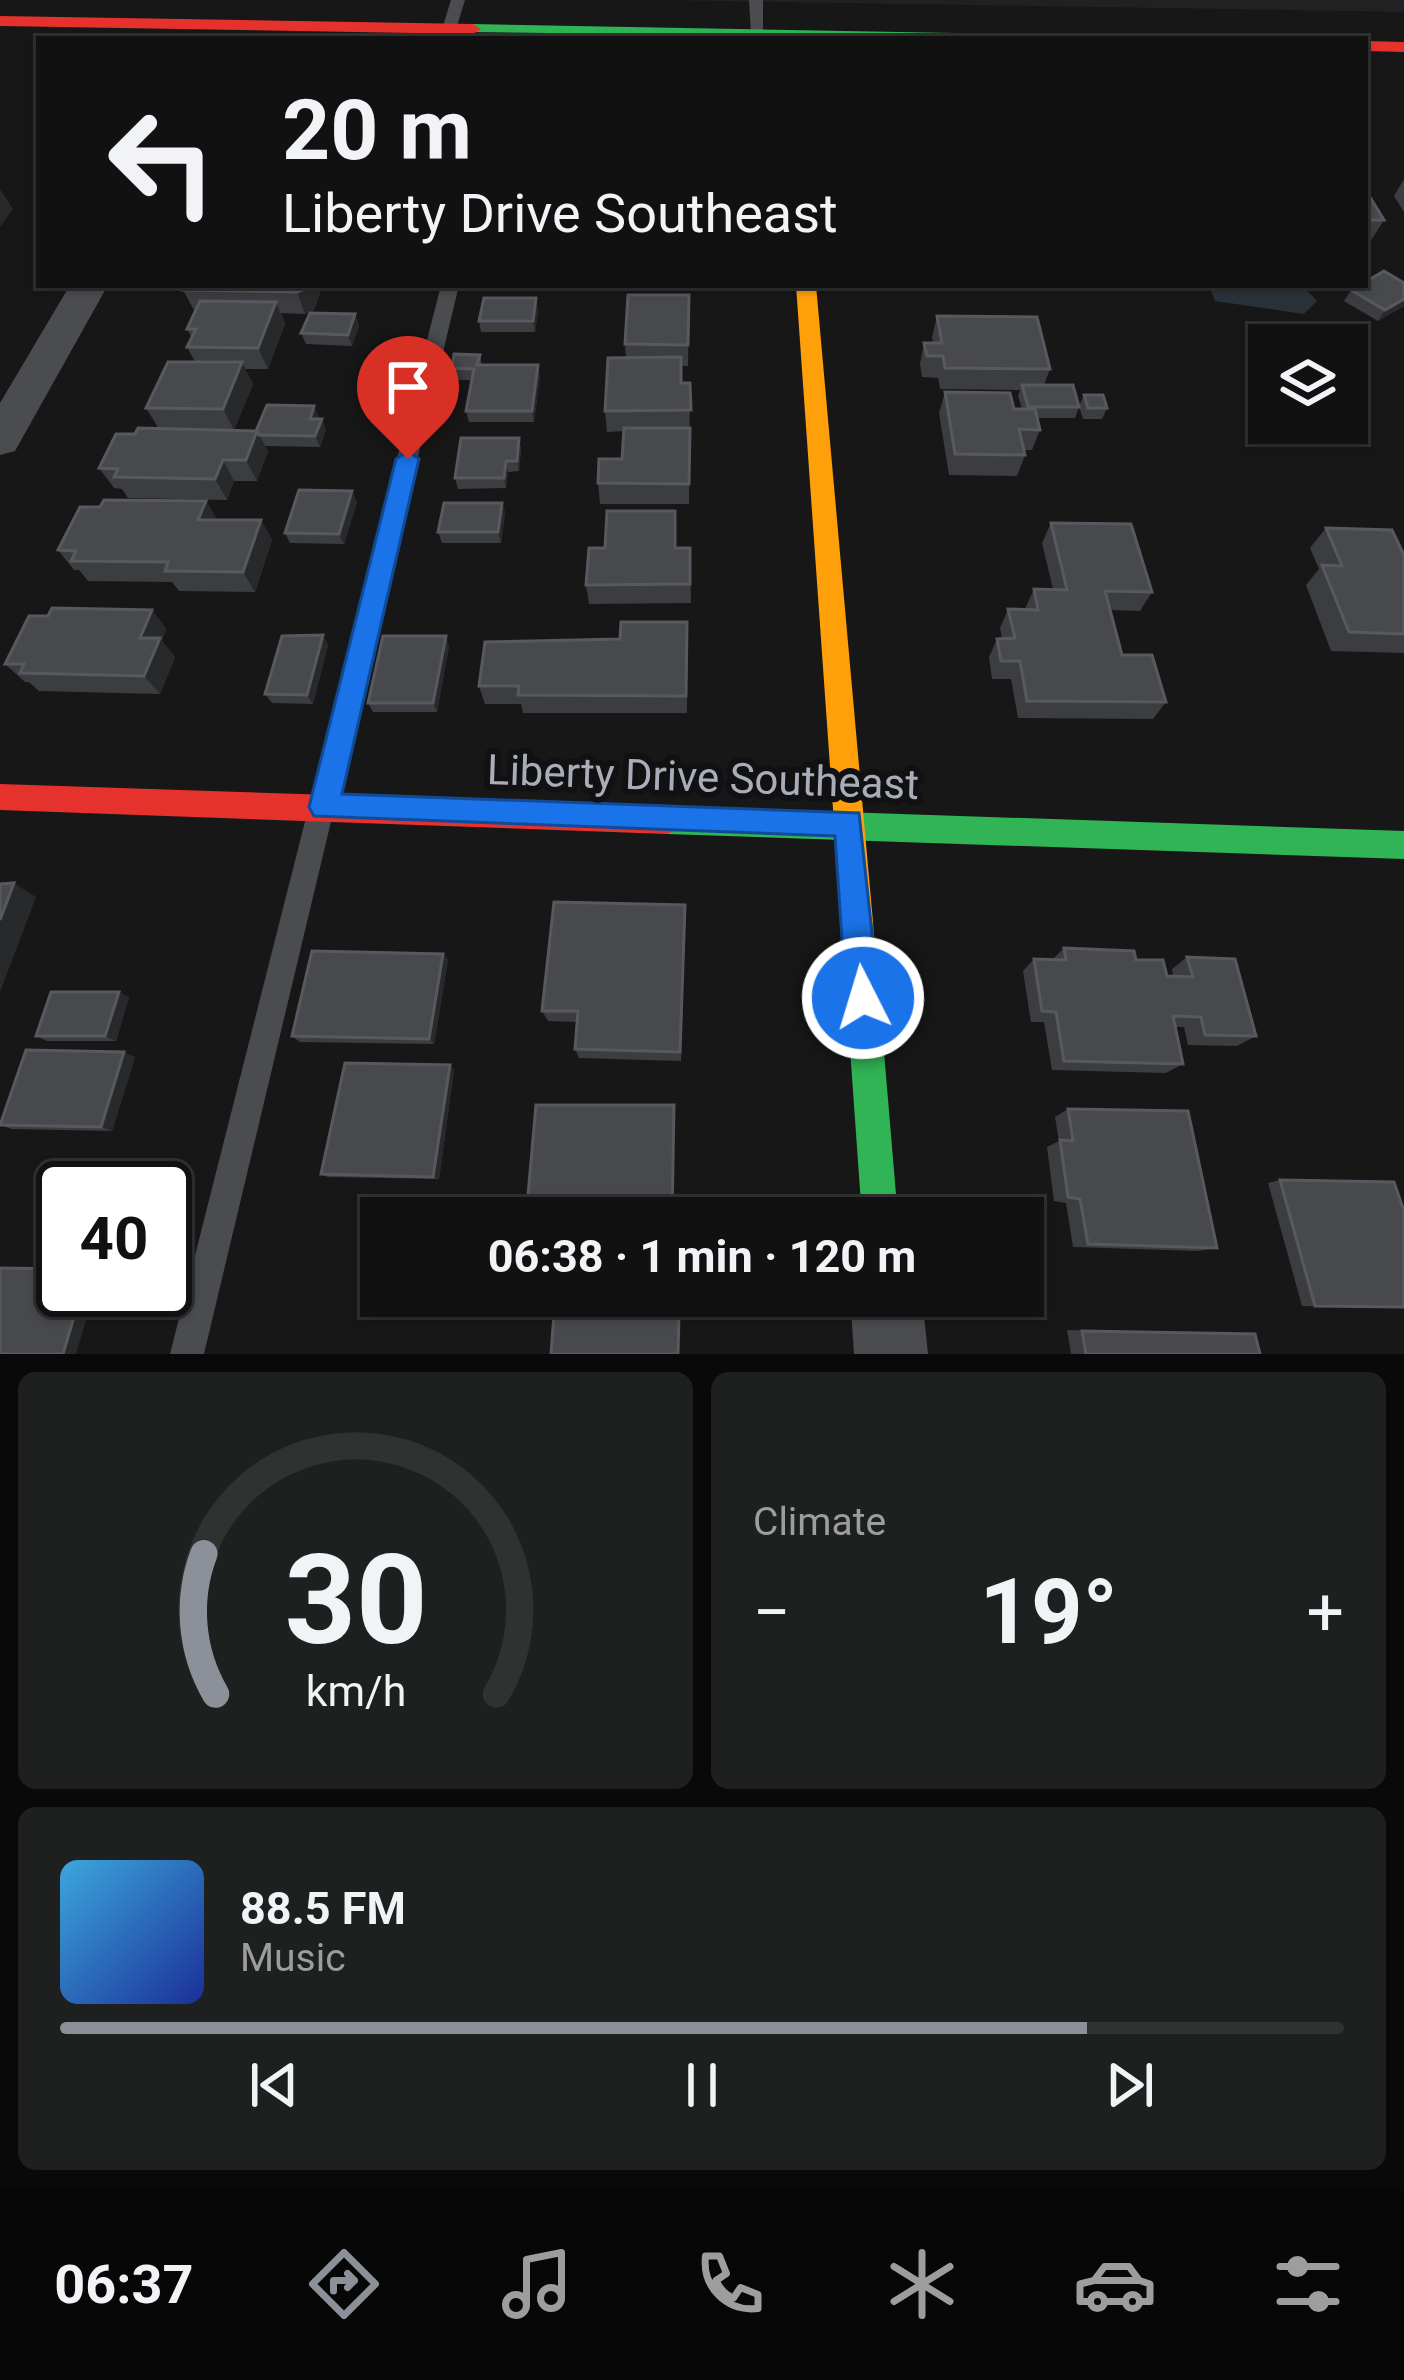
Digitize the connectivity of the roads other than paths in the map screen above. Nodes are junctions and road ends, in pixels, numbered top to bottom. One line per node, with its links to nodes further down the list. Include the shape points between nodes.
1 (458, 0): 4 (lane)
2 (756, 0): 6 (lane)
3 (0, 21): 5 (street)
4 (449, 29): 5 (street); 6 (street)
5 (234, 32)
6 (777, 36)
7 (1368, 46): 8 (street)
8 (1404, 46)
9 (87, 288): 12 (street)
10 (449, 288): 14 (lane)
11 (806, 288): 15 (street)
12 (0, 440)
13 (0, 797): 14 (street, Liberty Drive Southeast)
14 (324, 807): 15 (street, Liberty Drive Southeast); 19 (lane)
15 (849, 823): 16 (street, Liberty Drive Southeast); 17 (street)
16 (1404, 845)
17 (878, 1197)
18 (888, 1317): 20 (street)
19 (188, 1354)
20 (891, 1354)

